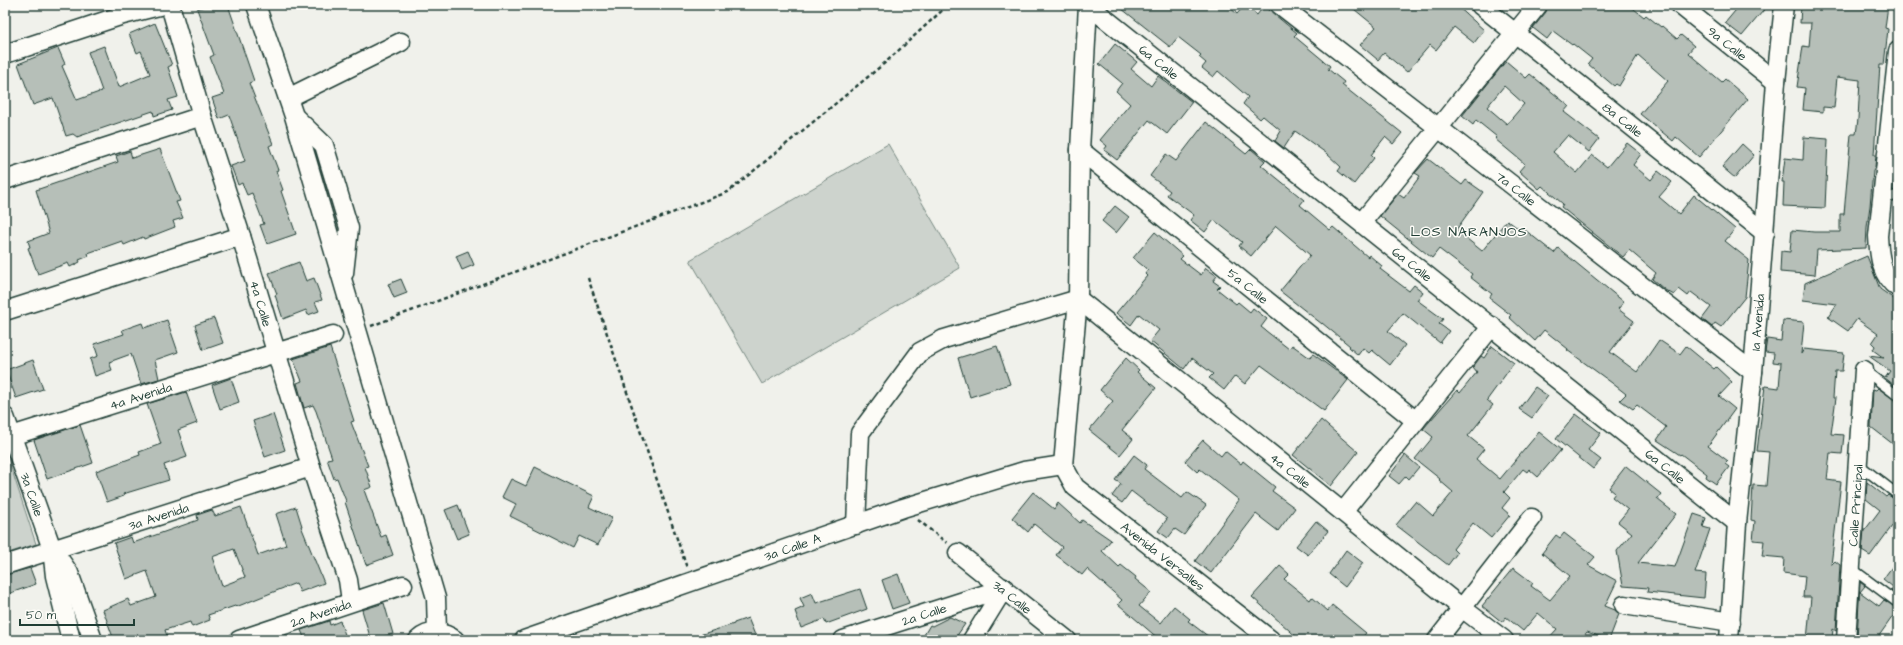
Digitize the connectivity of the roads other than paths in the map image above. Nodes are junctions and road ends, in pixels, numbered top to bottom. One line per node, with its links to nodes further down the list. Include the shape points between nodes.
1 (163, 5): 10 (street)
2 (170, 5): 17 (street, 4a Calle)
3 (256, 5): 16 (street)
4 (1088, 5): 19 (street); 22 (street, 6a Calle)
5 (1280, 5): 18 (street, 7a Calle)
6 (1480, 5): 11 (street, 8a Calle)
7 (1538, 5): 11 (street)
8 (1680, 5): 15 (street, 9a Calle)
9 (1784, 5): 15 (street, 1a Avenida)
10 (128, 10): 14 (street)
11 (1515, 33): 18 (street); 23 (street, 8a Calle)
12 (401, 42): 16 (street)
13 (1898, 51): 21 (street)
14 (5, 54)
15 (1776, 82): 23 (street, 1a Avenida)
16 (288, 98): 56 (street, via 294,116 324,145 349,228 343,279 436,598)
17 (202, 116): 20 (street); 24 (street, 4a Calle)
18 (1438, 128): 22 (street); 32 (street, 7a Calle)
19 (1080, 150): 26 (street); 35 (street, 5a Calle)
20 (5, 180)
21 (1890, 197): 25 (street, via 1878,226 1879,250 1884,272)
22 (1362, 222): 28 (street, 6a Calle)
23 (1765, 233): 32 (street, 1a Avenida)
24 (241, 236): 27 (street); 30 (street, 4a Calle)
25 (1898, 288)
26 (1078, 299): 38 (street); 41 (street, 4a Calle); 44 (street, via 944,339 920,352 860,433)
27 (5, 311)
28 (1492, 326): 35 (street); 43 (street, 6a Calle)
29 (333, 335): 30 (street, 4a Avenida)
30 (276, 353): 36 (street, 4a Avenida); 39 (street, 4a Calle)
31 (1864, 370): 33 (lane); 37 (street, Calle Principal)
32 (1753, 372): 43 (street, 1a Avenida)
33 (1898, 396)
34 (5, 416): 36 (street, 3a Calle)
35 (1416, 421): 41 (street)
36 (8, 437): 45 (street, 3a Calle)
37 (1858, 464): 40 (lane); 48 (street, Calle Principal)
38 (1063, 465): 44 (street, 3a Calle A, via 1024,471); 66 (street, Avenida Versalles, via 1075,487)
39 (311, 467): 45 (street, 3a Avenida); 51 (street, 4a Calle, via 348,580)
40 (1898, 495)
41 (1343, 512): 54 (street, 4a Calle)
42 (1532, 518): 54 (street)
43 (1737, 523): 55 (street, 1a Avenida)
44 (856, 525): 62 (street, 3a Calle A)
45 (52, 549): 47 (street, 3a Avenida); 57 (street, 3a Calle, via 55,576); 58 (street, 3a Calle, via 69,572)
46 (958, 553): 50 (street, 3a Calle)
47 (5, 565)
48 (1851, 568): 52 (lane); 70 (street, Calle Principal)
49 (403, 585): 51 (street, 2a Avenida)
50 (1004, 588): 63 (street, 2a Calle); 64 (street); 65 (street, 3a Calle)
51 (351, 601): 59 (street, 2a Avenida)
52 (1898, 603)
53 (1624, 606): 55 (street)
54 (1462, 608): 67 (street); 68 (street, 4a Calle)
55 (1731, 622): 69 (street, 1a Avenida)
56 (437, 632): 60 (street, via 426,634); 61 (street)
57 (71, 640)
58 (93, 640)
59 (239, 640)
60 (418, 640)
61 (455, 640)
62 (524, 640)
63 (843, 640)
64 (972, 640)
65 (1067, 640)
66 (1271, 640)
67 (1437, 640)
68 (1504, 640)
69 (1729, 640)
70 (1846, 640)

